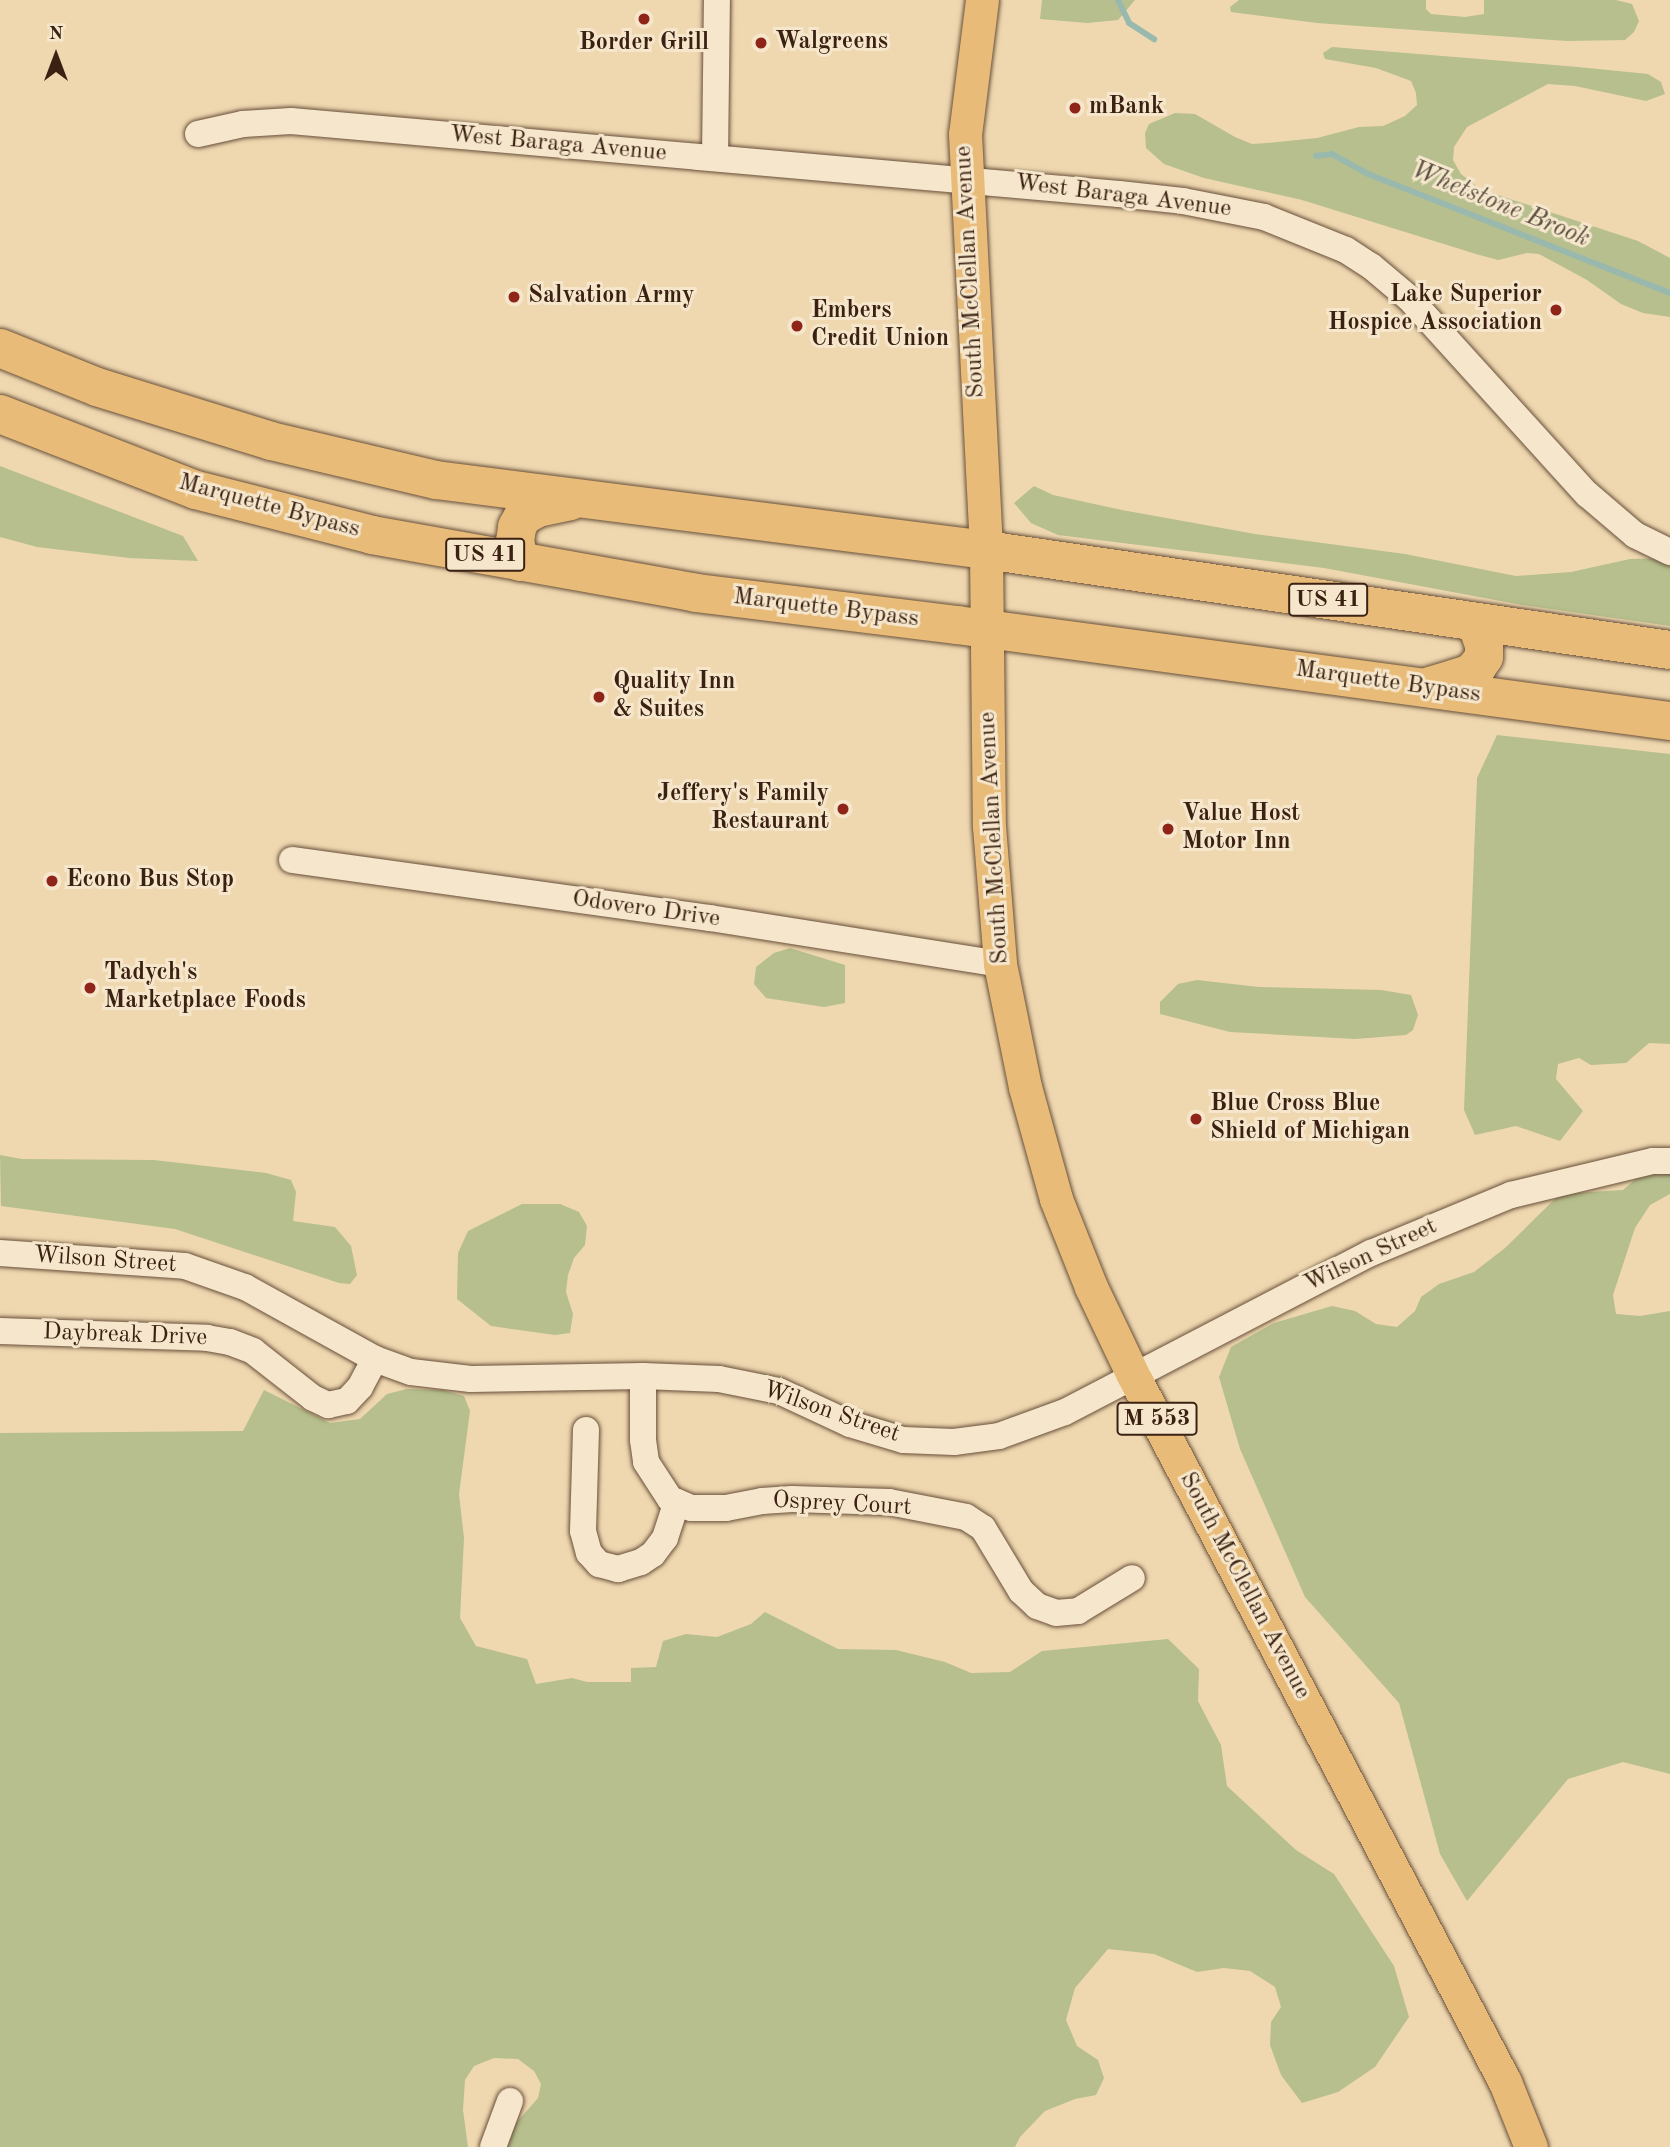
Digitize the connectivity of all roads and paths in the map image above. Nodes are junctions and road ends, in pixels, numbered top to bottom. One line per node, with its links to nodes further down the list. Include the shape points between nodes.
1 (717, 0): 4 (street)
2 (982, 0): 5 (main road, South McClellan Avenue, via 965,134)
3 (198, 134): 4 (street, West Baraga Avenue, via 243,124 291,121)
4 (715, 158): 5 (street, West Baraga Avenue)
5 (965, 180): 9 (main road, South McClellan Avenue); 10 (street, West Baraga Avenue, via 1217,207 1287,225 1346,250 1409,298 1587,494 1635,535)
6 (0, 348): 8 (highway, US 41, via 97,387 271,441 436,480)
7 (0, 414): 11 (highway, Marquette Bypass / US 41, via 196,490 372,535)
8 (582, 499): 9 (highway, US 41); 11 (highway, via 538,508 523,516 515,542)
9 (986, 550): 12 (highway, US 41); 13 (main road, South McClellan Avenue / M 553)
10 (1670, 552)
11 (520, 562): 13 (highway, Marquette Bypass / US 41, via 696,593)
12 (1476, 622): 14 (highway, US 41); 15 (highway, via 1484,645 1484,657 1477,667 1469,674)
13 (987, 630): 15 (highway, Marquette Bypass / US 41); 18 (main road, South McClellan Avenue / M 553, via 989,826)
14 (1670, 650)
15 (1424, 688): 16 (highway, Marquette Bypass / US 41)
16 (1670, 721)
17 (292, 860): 18 (street, Odovero Drive)
18 (1000, 964): 23 (main road, South McClellan Avenue / M 553, via 1025,1087 1056,1199)
19 (1670, 1161): 23 (street, Wilson Street, via 1653,1161 1511,1195 1371,1253)
20 (0, 1253): 22 (street, Wilson Street, via 185,1266 245,1287)
21 (0, 1331): 22 (street, Daybreak Drive, via 230,1342 253,1351 328,1405 347,1401)
22 (375, 1359): 24 (street, Wilson Street, via 411,1371 471,1379)
23 (1133, 1375): 24 (street, Wilson Street, via 1065,1412 999,1436 954,1442 903,1440 850,1424 779,1391 719,1379); 30 (main road, South McClellan Avenue / M 553, via 1505,2082)
24 (643, 1377): 26 (street, via 646,1462 670,1499)
25 (586, 1430): 26 (street, via 583,1531 589,1553 599,1564 618,1569 653,1554 666,1538)
26 (677, 1502): 27 (street, Osprey Court, via 691,1508 792,1499 889,1502 966,1517 983,1528 1021,1591 1037,1606 1056,1613 1078,1611)
27 (1132, 1578)
28 (510, 2101): 29 (street)
29 (493, 2147)
30 (1531, 2147)

